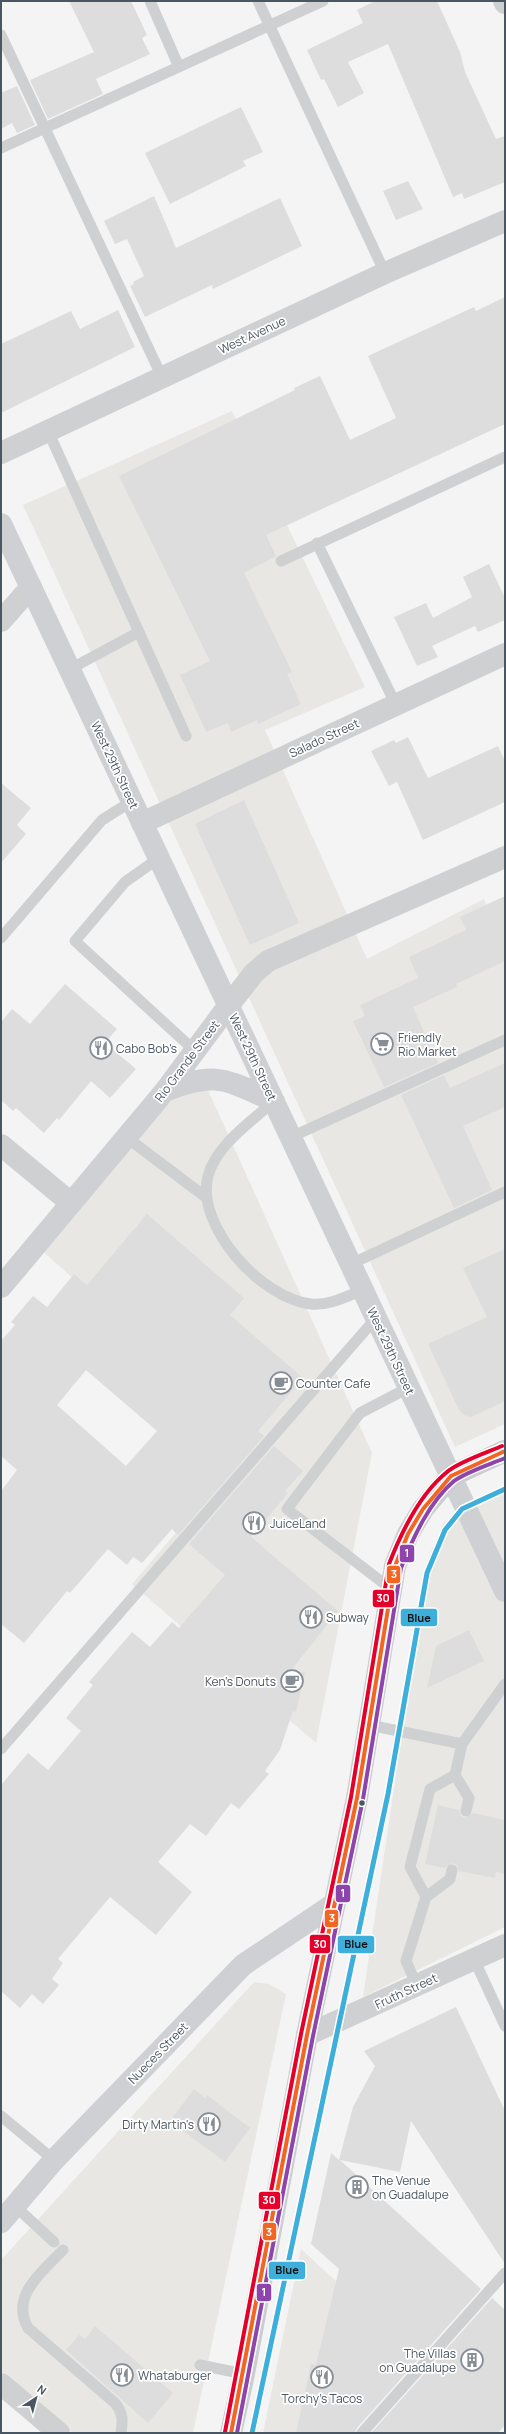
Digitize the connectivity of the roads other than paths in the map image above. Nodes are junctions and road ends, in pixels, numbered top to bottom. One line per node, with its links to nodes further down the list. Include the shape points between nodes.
1 (150, 1): 6 (lane)
2 (258, 1): 4 (lane)
3 (323, 1): 4 (lane)
4 (269, 26): 6 (lane); 10 (lane)
5 (1, 35): 7 (lane)
6 (179, 66): 7 (lane)
7 (45, 127): 8 (lane); 11 (lane)
8 (1, 148)
9 (505, 221): 10 (street, West Avenue)
10 (385, 273): 11 (street, West Avenue)
11 (162, 377): 12 (street, West Avenue)
12 (48, 431): 13 (street, West Avenue); 20 (lane)
13 (1, 453)
14 (505, 457): 16 (lane)
15 (1, 524): 18 (street, West 29th Street)
16 (317, 543): 17 (lane); 23 (lane)
17 (281, 561)
18 (31, 587): 19 (street); 22 (street, West 29th Street)
19 (1, 620)
20 (139, 632): 22 (lane); 24 (lane)
21 (505, 654): 23 (street, Salado Street)
22 (70, 669): 25 (street, West 29th Street)
23 (396, 705): 26 (street, Salado Street)
24 (186, 736)
25 (132, 801): 26 (street, West 29th Street); 29 (lane, via 102,820)
26 (142, 823): 28 (street, West 29th Street)
27 (505, 857): 30 (street, Rio Grande Street, via 268,961 254,973)
28 (159, 858): 30 (street, West 29th Street); 32 (lane, via 125,882 75,941)
29 (1, 938)
30 (229, 1005): 32 (street, Rio Grande Street); 34 (street, West 29th Street)
31 (505, 1040): 36 (lane)
32 (195, 1051): 33 (street, Rio Grande Street)
33 (165, 1092): 34 (street, via 192,1080 212,1078 234,1083); 35 (street, Rio Grande Street)
34 (274, 1101): 36 (street, West 29th Street); 39 (lane, via 217,1156 208,1176)
35 (126, 1137): 39 (lane); 40 (street, Rio Grande Street)
36 (290, 1137): 41 (street, West 29th Street)
37 (1, 1145): 40 (street)
38 (505, 1192): 41 (lane)
39 (207, 1198): 43 (lane, via 207,1207 214,1224 234,1254 260,1280 276,1291 310,1304 326,1304)
40 (71, 1203): 42 (street, Rio Grande Street)
41 (351, 1264): 43 (street, West 29th Street)
42 (1, 1287)
43 (363, 1290): 44 (street, West 29th Street)
44 (376, 1318): 45 (street, West 29th Street); 53 (lane)
45 (408, 1388): 47 (street, West 29th Street); 48 (lane, via 360,1413 287,1509)
46 (505, 1450): 47 (main road)
47 (451, 1476): 48 (main road, via 423,1509 408,1534 395,1566); 49 (street, West 29th Street)
48 (391, 1589): 51 (main road)
49 (505, 1591)
50 (505, 1684): 52 (lane)
51 (369, 1725): 52 (lane); 58 (main road, via 357,1798)
52 (462, 1744): 54 (lane)
53 (1, 1749)
54 (455, 1775): 55 (lane, via 469,1798); 57 (lane, via 430,1790 410,1867)
55 (466, 1811)
56 (452, 1870): 57 (lane, via 450,1879)
57 (426, 1897): 61 (lane, via 406,1961)
58 (334, 1904): 63 (main road); 65 (street, Nueces Street, via 243,1965)
59 (505, 1944): 60 (street, Fruth Street)
60 (474, 1959): 61 (street, Fruth Street); 62 (lane)
61 (416, 1986): 63 (street, Fruth Street)
62 (505, 2026)
63 (307, 2035): 72 (main road)
64 (1, 2116): 65 (lane)
65 (54, 2160): 66 (street, Nueces Street)
66 (15, 2206): 67 (street, Nueces Street); 68 (lane)
67 (1, 2222)
68 (54, 2242)
69 (63, 2250): 75 (lane, via 37,2278 22,2300 24,2320 28,2328 115,2403 122,2412)
70 (505, 2272): 77 (lane)
71 (200, 2365): 72 (lane)
72 (244, 2374): 76 (main road)
73 (1, 2384): 74 (street)
74 (59, 2433)
75 (121, 2433)
76 (231, 2433)
77 (362, 2433)

